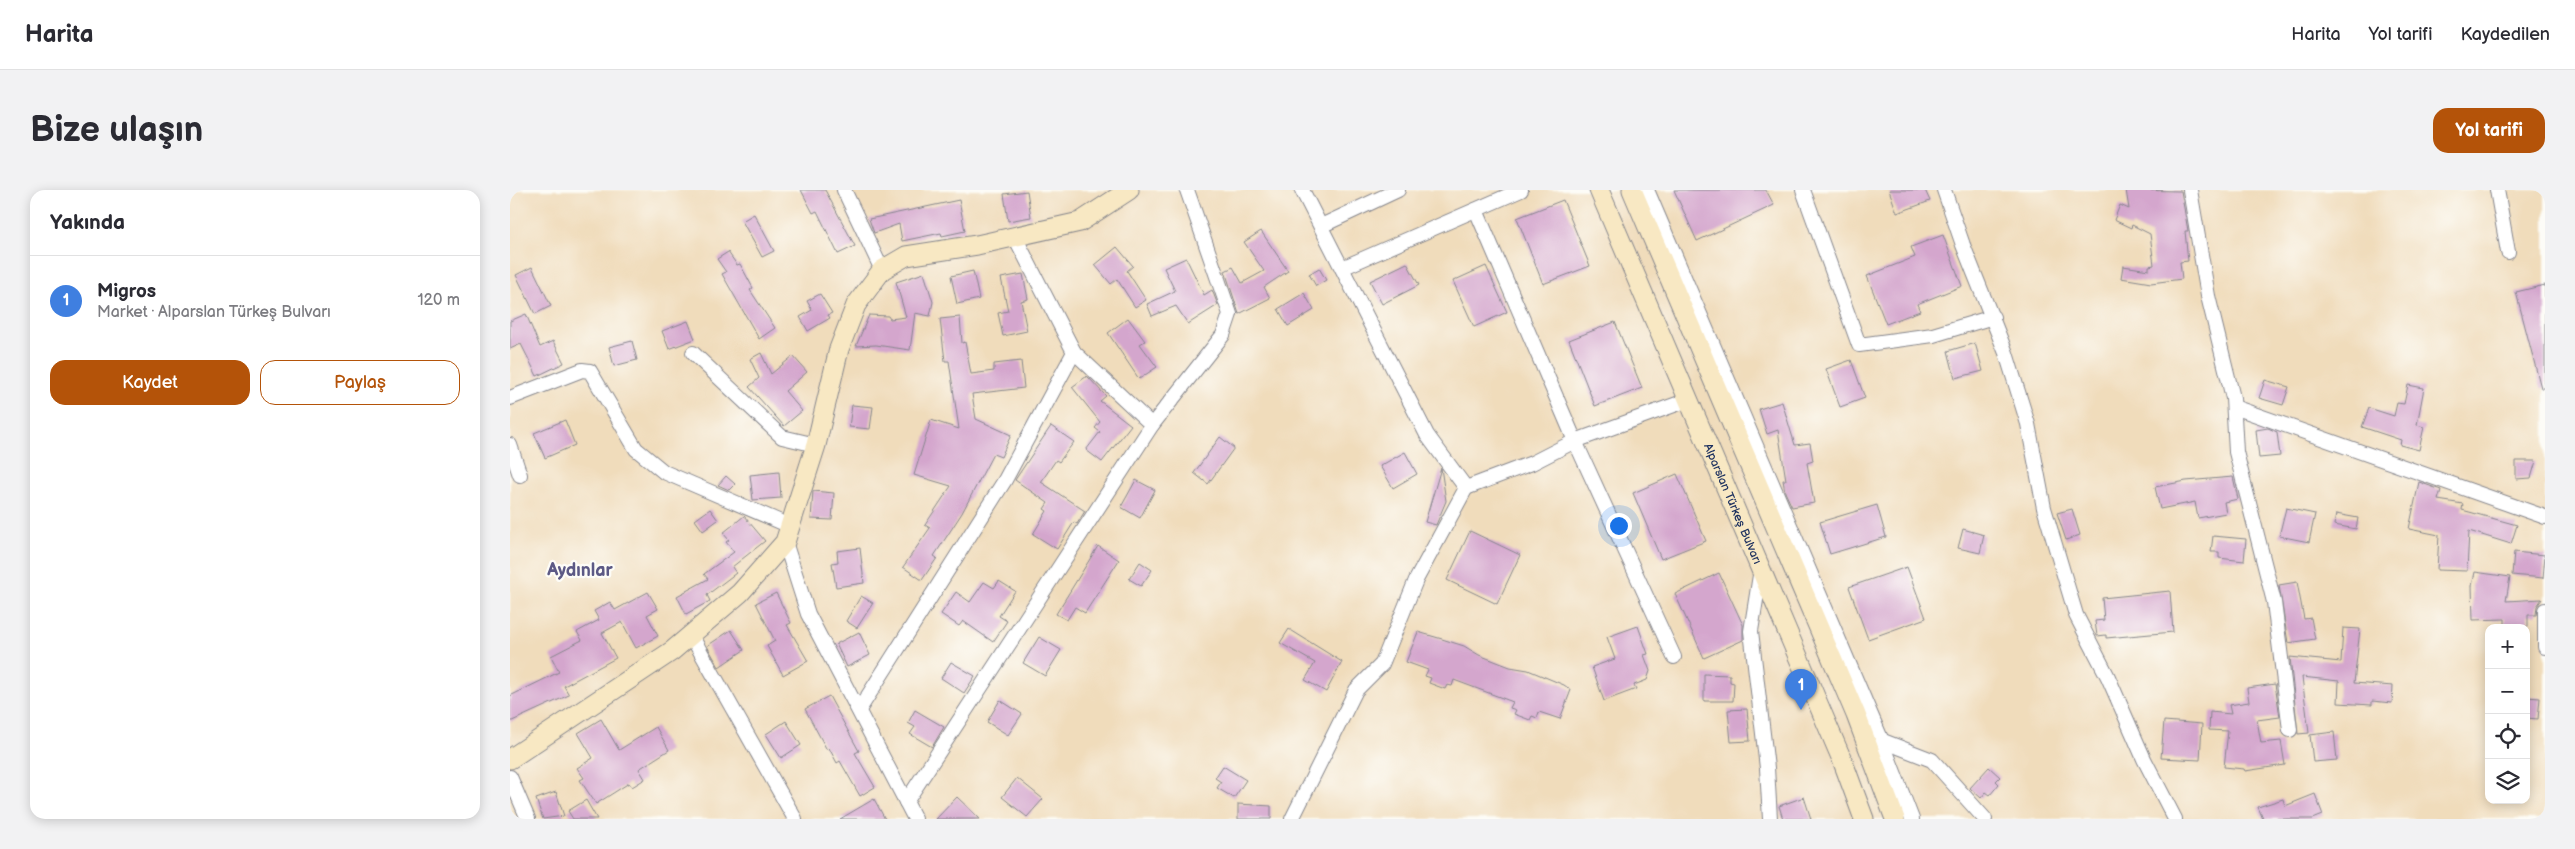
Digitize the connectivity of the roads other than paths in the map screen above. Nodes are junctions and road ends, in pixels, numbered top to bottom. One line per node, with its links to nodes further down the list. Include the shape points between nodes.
1 (844, 190): 19 (street)
2 (1129, 190): 16 (main road, via 1080,222)
3 (1187, 190): 26 (street, via 1230,314 1223,336)
4 (1302, 190): 15 (street)
5 (1398, 190): 15 (street)
6 (1521, 190): 14 (street)
7 (1599, 190): 24 (main road, Alparslan Türkeş Bulvarı)
8 (1632, 190): 41 (main road)
9 (1647, 190): 42 (street)
10 (1803, 190): 20 (street, via 1859,345 1933,335)
11 (1944, 190): 20 (street, via 1962,245)
12 (2190, 190): 25 (street, via 2208,296)
13 (2497, 190): 17 (street)
14 (1476, 210): 18 (street); 27 (street)
15 (1321, 226): 18 (street)
16 (1015, 236): 19 (main road, via 906,256); 21 (street)
17 (2508, 252)
18 (1342, 268): 31 (street, via 1427,435)
19 (882, 270): 28 (main road, via 856,305 839,349)
20 (1993, 317): 55 (street, via 2028,424 2044,508 2076,615)
21 (1074, 352): 26 (street); 39 (street, via 1005,480)
22 (693, 353): 28 (street, via 782,437)
23 (510, 398): 33 (street, via 582,370 590,371 636,449 664,472)
24 (1688, 400): 27 (street); 34 (main road, Alparslan Türkeş Bulvarı)
25 (2234, 407): 32 (street); 40 (street, via 2236,452 2274,602)
26 (1152, 425): 45 (street)
27 (1575, 442): 31 (street, via 1532,463); 38 (street)
28 (816, 444): 33 (main road)
29 (510, 445): 30 (street)
30 (520, 475)
31 (1466, 488): 49 (street, via 1416,580 1382,664 1356,690)
32 (2545, 517)
33 (788, 534): 36 (main road, via 740,593); 39 (street, via 808,614)
34 (1761, 569): 50 (street, via 1751,631); 51 (main road, Alparslan Türkeş Bulvarı)
35 (2545, 610): 37 (street)
36 (691, 635): 43 (main road); 47 (street)
37 (2545, 647)
38 (1674, 657)
39 (859, 710): 45 (street)
40 (2290, 730)
41 (1863, 732): 42 (street); 52 (main road)
42 (1882, 741): 53 (street); 54 (street, via 1932,760)
43 (510, 759)
44 (510, 777): 46 (street)
45 (906, 802): 48 (street)
46 (528, 819)
47 (795, 819)
48 (915, 819)
49 (1292, 819)
50 (1770, 819)
51 (1864, 819)
52 (1895, 819)
53 (1912, 819)
54 (1985, 819)
55 (2175, 819)

